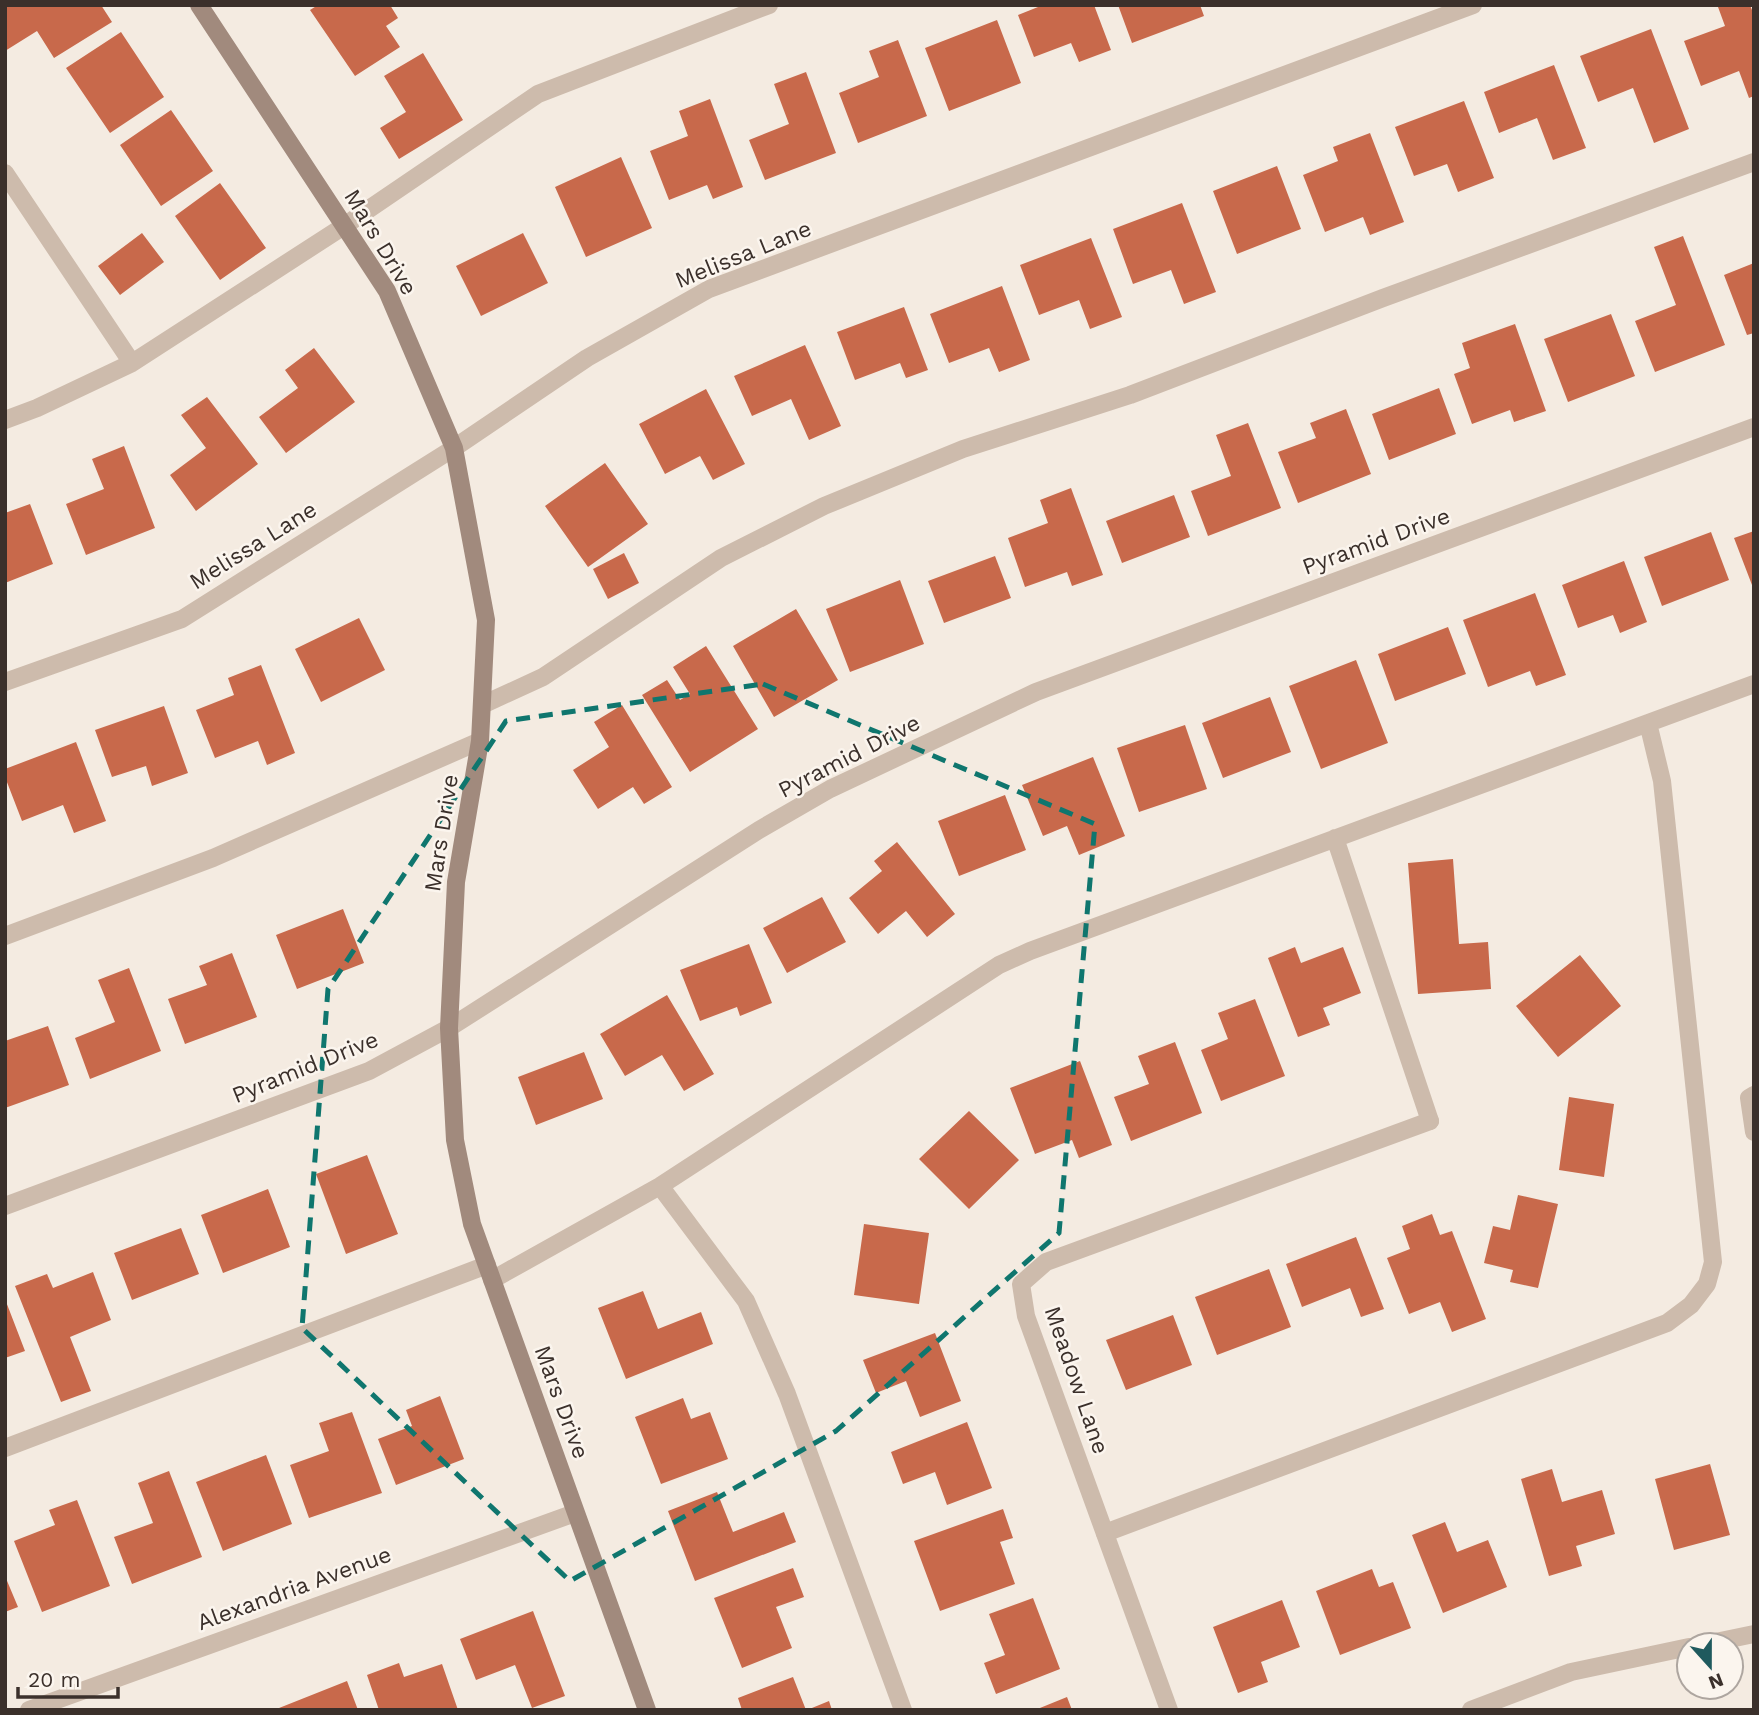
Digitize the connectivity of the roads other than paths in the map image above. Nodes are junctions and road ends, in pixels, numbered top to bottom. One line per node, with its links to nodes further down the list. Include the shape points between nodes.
1 (199, 5): 6 (street, Mars Drive)
2 (769, 5): 6 (street, via 538,94)
3 (1473, 5): 10 (street, Melissa Lane, via 709,289 587,358)
4 (1754, 162): 13 (street, via 1130,395 963,449 824,506 721,558 543,677)
5 (5, 173): 7 (street)
6 (344, 226): 7 (street); 10 (street, Mars Drive, via 387,291)
7 (132, 363): 8 (street)
8 (5, 420)
9 (1754, 427): 18 (street, Pyramid Drive, via 1036,692 830,789)
10 (454, 448): 11 (street, Melissa Lane, via 182,619); 13 (street, Mars Drive, via 486,620)
11 (5, 682)
12 (1754, 684): 14 (street)
13 (482, 705): 15 (street, Mars Drive)
14 (1648, 723): 16 (street); 26 (street, via 1662,781 1713,1262 1707,1284 1691,1305 1667,1323)
15 (480, 741): 17 (street, via 213,858); 18 (street, Mars Drive, via 456,882)
16 (1335, 838): 21 (street, via 999,965); 26 (street, Meadow Lane, via 1430,1121 1046,1262 1021,1284 1026,1315)
17 (5, 936)
18 (449, 1028): 22 (street, Pyramid Drive, via 369,1072); 23 (street, Mars Drive, via 456,1140 472,1224)
19 (1754, 1095): 20 (street, via 1749,1098)
20 (1754, 1132)
21 (660, 1186): 23 (street); 30 (street, via 746,1301 786,1394)
22 (5, 1206)
23 (489, 1273): 24 (street); 25 (street, Mars Drive)
24 (5, 1448)
25 (575, 1513): 28 (street, Alexandria Avenue); 29 (street, Mars Drive)
26 (1105, 1533): 31 (street, Meadow Lane)
27 (1675, 1650): 32 (street, via 1571,1672)
28 (29, 1710)
29 (647, 1710)
30 (903, 1710)
31 (1169, 1710)
32 (1471, 1710)

